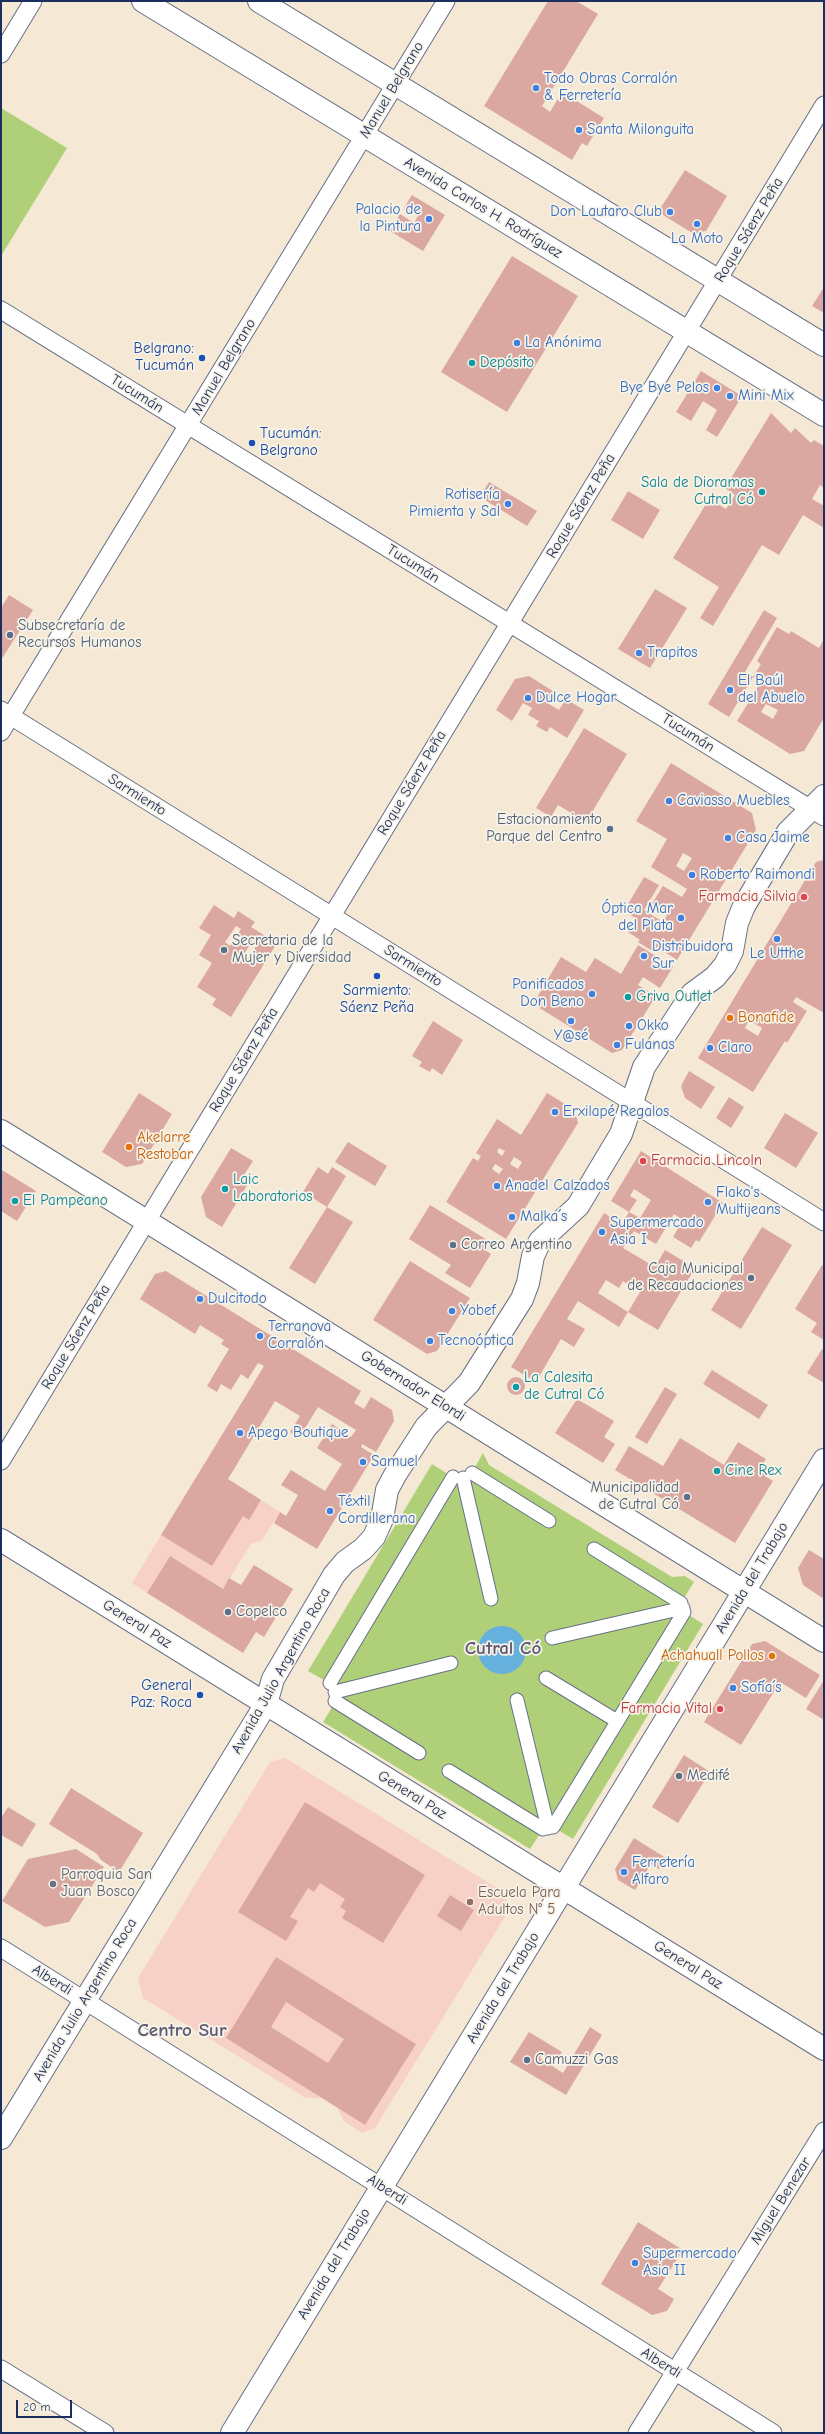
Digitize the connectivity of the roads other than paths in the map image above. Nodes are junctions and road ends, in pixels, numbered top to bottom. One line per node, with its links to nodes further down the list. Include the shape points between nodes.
1 (33, 1): 5 (street)
2 (143, 1): 8 (street, Avenida Carlos H. Rodríguez)
3 (259, 1): 6 (street)
4 (446, 1): 6 (street, Manuel Belgrano)
5 (1, 54)
6 (396, 84): 8 (street, Manuel Belgrano); 9 (street)
7 (824, 106): 9 (street, Roque Sáenz Peña)
8 (364, 136): 11 (street, Avenida Carlos H. Rodríguez); 14 (street, Manuel Belgrano)
9 (718, 280): 11 (street, Roque Sáenz Peña); 12 (street)
10 (1, 310): 14 (street, Tucumán)
11 (687, 332): 13 (street, Avenida Carlos H. Rodríguez); 15 (street, Roque Sáenz Peña)
12 (824, 345)
13 (824, 415)
14 (188, 425): 15 (street, Tucumán); 16 (street, Manuel Belgrano)
15 (510, 623): 18 (street, Tucumán); 19 (street, Roque Sáenz Peña)
16 (6, 713): 17 (street, Manuel Belgrano); 19 (street, Sarmiento)
17 (1, 732)
18 (820, 807): 20 (street, Avenida Julio Argentino Roca, via 788,832 744,906 728,960 715,977 689,998 644,1067)
19 (332, 916): 20 (street, Sarmiento); 22 (street, Roque Sáenz Peña)
20 (631, 1103): 23 (street, Sarmiento); 24 (street, Avenida Julio Argentino Roca, via 623,1130 582,1199 569,1216 546,1234 537,1246 522,1299 471,1381)
21 (1, 1131): 22 (street, Gobernador Elordi)
22 (147, 1221): 24 (street, Gobernador Elordi); 26 (street, Roque Sáenz Peña)
23 (824, 1222)
24 (446, 1407): 31 (street, Gobernador Elordi); 40 (street, Avenida Julio Argentino Roca, via 426,1427 395,1475 386,1495 377,1532 367,1545 345,1562 334,1575 273,1679)
25 (824, 1460): 31 (street, Avenida del Trabajo)
26 (1, 1461)
27 (463, 1476): 28 (street); 32 (street); 38 (street)
28 (549, 1521)
29 (1, 1540): 40 (street, General Paz)
30 (594, 1549): 33 (street)
31 (744, 1591): 35 (street, Gobernador Elordi); 45 (street, Avenida del Trabajo)
32 (491, 1599)
33 (682, 1607): 34 (street); 41 (street)
34 (552, 1638)
35 (824, 1641)
36 (451, 1663): 38 (street)
37 (546, 1678): 41 (street)
38 (334, 1692): 42 (street)
39 (517, 1700): 44 (street)
40 (266, 1704): 45 (street, General Paz); 47 (street, Avenida Julio Argentino Roca)
41 (617, 1721): 44 (street)
42 (419, 1753)
43 (449, 1771): 44 (street)
44 (548, 1828)
45 (563, 1888): 48 (street, General Paz); 51 (street, Avenida del Trabajo)
46 (1, 1948): 47 (street, Alberdi)
47 (85, 2000): 50 (street, Avenida Julio Argentino Roca); 51 (street, Alberdi)
48 (824, 2049)
49 (824, 2131): 53 (street, Miguel Benezar)
50 (1, 2138)
51 (382, 2187): 53 (street, Alberdi); 55 (street, Avenida del Trabajo)
52 (1, 2369): 54 (street)
53 (675, 2372): 56 (street, Miguel Benezar); 57 (street, Alberdi)
54 (105, 2433)
55 (232, 2433)
56 (638, 2433)
57 (773, 2433)

